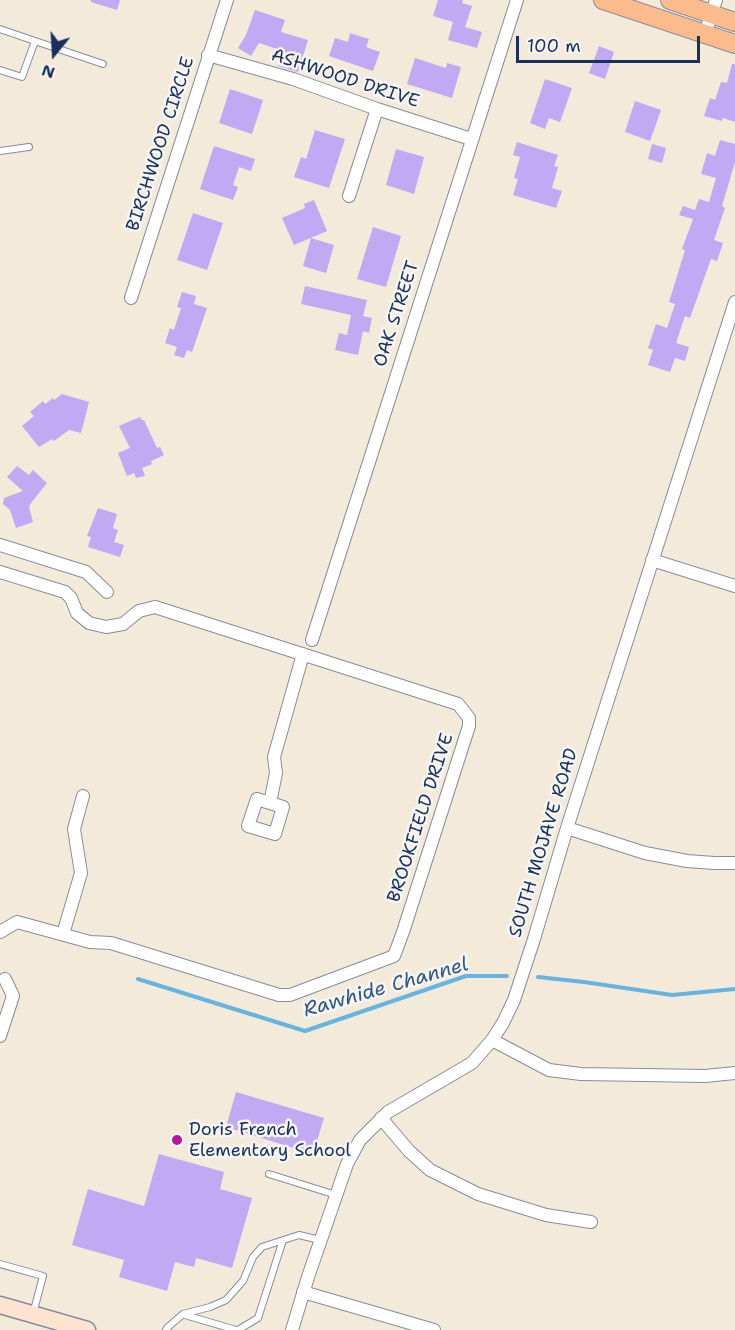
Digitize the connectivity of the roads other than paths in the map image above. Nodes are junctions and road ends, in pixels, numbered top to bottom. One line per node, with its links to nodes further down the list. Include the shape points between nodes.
1 (227, 0): 11 (street, BIRCHWOOD CIRCLE)
2 (517, 0): 15 (street, OAK STREET)
3 (603, 0): 8 (main road)
4 (670, 0): 5 (main road)
5 (713, 7): 6 (main road); 8 (street)
6 (735, 22)
7 (0, 29): 9 (lane)
8 (705, 34): 10 (main road)
9 (35, 41): 12 (lane); 13 (lane, via 22,77)
10 (735, 44)
11 (208, 55): 14 (street, ASHWOOD DRIVE, via 293,79); 19 (street, BIRCHWOOD CIRCLE)
12 (103, 64)
13 (0, 70)
14 (377, 109): 15 (street, ASHWOOD DRIVE); 18 (street)
15 (471, 140): 26 (street, OAK STREET)
16 (29, 147): 17 (lane)
17 (0, 151)
18 (349, 196)
19 (131, 298)
20 (734, 310): 22 (street, SOUTH MOJAVE ROAD)
21 (0, 545): 25 (street, via 86,572)
22 (652, 560): 24 (street); 30 (street, SOUTH MOJAVE ROAD)
23 (0, 572): 27 (street, BROOKFIELD DRIVE, via 65,592 77,613 89,623 106,627 123,624 138,611 155,607)
24 (735, 586)
25 (107, 592)
26 (312, 640)
27 (303, 654): 29 (street, via 274,757 276,773); 33 (street, BROOKFIELD DRIVE, via 458,704 469,718 470,726 394,956 290,995 279,995 111,943)
28 (83, 796): 33 (street, via 74,829 81,873)
29 (270, 803)
30 (567, 828): 31 (street, via 645,853 687,861); 36 (street, SOUTH MOJAVE ROAD, via 514,1000)
31 (735, 862)
32 (0, 932): 33 (street, BROOKFIELD DRIVE, via 17,922)
33 (63, 934)
34 (5, 979): 35 (street, via 13,996)
35 (0, 1036)
36 (492, 1040): 37 (street, via 549,1070 580,1074); 38 (street, SOUTH MOJAVE ROAD, via 472,1063)
37 (735, 1073)
38 (381, 1118): 40 (street, SOUTH MOJAVE ROAD, via 360,1140); 41 (street, via 430,1170 478,1194 546,1215)
39 (269, 1174): 40 (lane)
40 (336, 1195): 43 (street, SOUTH MOJAVE ROAD)
41 (591, 1222)
42 (283, 1240): 43 (lane, via 299,1234); 48 (lane, via 262,1246 243,1281 226,1299); 51 (lane, via 258,1318)
43 (321, 1240): 45 (street, SOUTH MOJAVE ROAD)
44 (0, 1264): 47 (lane, via 43,1276)
45 (303, 1292): 52 (street, SOUTH MOJAVE ROAD); 53 (street)
46 (0, 1305): 47 (main road)
47 (33, 1314): 49 (main road)
48 (183, 1314): 50 (lane); 51 (lane)
49 (87, 1330)
50 (166, 1330)
51 (237, 1330)
52 (292, 1330)
53 (434, 1330)

